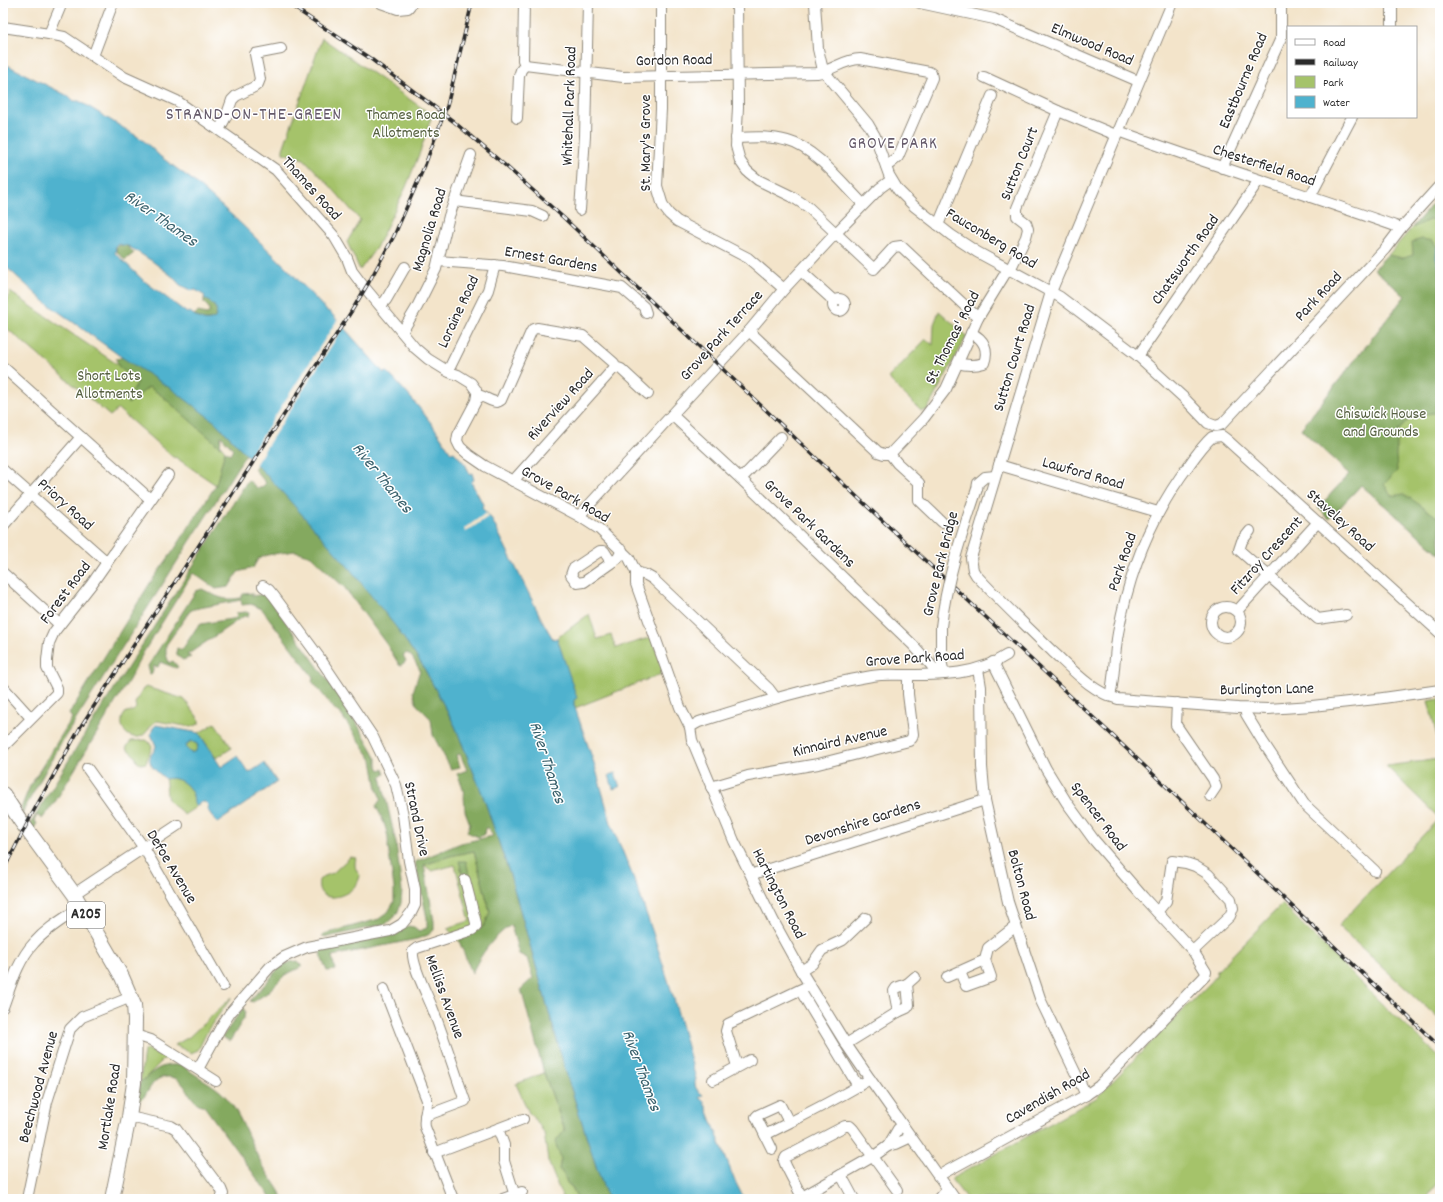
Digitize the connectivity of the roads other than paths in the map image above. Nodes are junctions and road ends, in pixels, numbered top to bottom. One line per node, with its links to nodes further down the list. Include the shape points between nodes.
1 (62, 3): 16 (street)
2 (113, 3): 18 (street)
3 (381, 3): 4 (street, via 398,9 408,8)
4 (412, 3)
5 (524, 3): 19 (street)
6 (588, 3): 21 (street, Whitehall Park Road)
7 (661, 3): 23 (street, St. Mary's Grove)
8 (737, 3): 22 (street)
9 (815, 3): 20 (street, via 818,49)
10 (920, 3): 25 (street, Elmwood Road, via 994,19)
11 (1172, 3): 25 (street, Sutton Court Road)
12 (1281, 3): 35 (street, Eastbourne Road, via 1281,38)
13 (1392, 3): 14 (street)
14 (1392, 26)
15 (3, 28): 16 (street, Thames Road)
16 (49, 34): 18 (street, Thames Road, via 64,37)
17 (282, 48): 30 (street, via 254,50 260,79 258,84 232,100)
18 (92, 56): 30 (street, Thames Road, via 124,77 178,102)
19 (525, 65): 21 (street, Gordon Road); 28 (street, via 519,76)
20 (825, 71): 22 (street, Gordon Road); 34 (street, Fauconberg Road, via 868,124); 34 (street, Gordon Road, via 860,59 931,73 932,78 898,157)
21 (586, 72): 23 (street, Gordon Road, via 623,77); 42 (street, Whitehall Park Road)
22 (738, 76): 23 (street, Gordon Road); 32 (street)
23 (661, 77): 52 (street, St. Mary's Grove, via 657,181 663,206 682,224 751,260)
24 (984, 77): 27 (street, Chesterfield Road)
25 (1138, 81): 31 (street, Sutton Court Road)
26 (992, 96): 44 (street)
27 (1058, 111): 31 (street, Chesterfield Road); 50 (street, Sutton Court, via 1018,208 1017,216 1026,223 1028,229)
28 (517, 118)
29 (1351, 118): 39 (street)
30 (219, 130): 55 (street, Thames Road, via 276,170 334,236 352,271)
31 (1117, 133): 35 (street, Chesterfield Road); 53 (street, Sutton Court Road)
32 (736, 138): 41 (street, via 771,138 798,145 818,159); 46 (street, via 736,150 751,174 803,203)
33 (471, 155): 40 (street, Magnolia Road)
34 (886, 166): 36 (street, Fauconberg Road)
35 (1222, 168): 37 (street, Chesterfield Road)
36 (892, 180): 41 (street, Grove Park Terrace); 44 (street, Fauconberg Road, via 903,196)
37 (1259, 180): 39 (street, Chesterfield Road); 61 (street, Chatsworth Road)
38 (1440, 185): 45 (street, Park Road)
39 (1310, 197): 45 (street, Chesterfield Road)
40 (454, 201): 43 (street, via 532,211); 47 (street, Magnolia Road, via 444,230)
41 (863, 204): 46 (street, Grove Park Terrace)
42 (580, 210)
43 (543, 216)
44 (938, 225): 50 (street, Fauconberg Road, via 977,252)
45 (1401, 228): 69 (street, Park Road, via 1385,249)
46 (836, 233): 51 (street, Grove Park Terrace); 57 (street, via 874,269 894,247 901,246)
47 (438, 261): 48 (street, Ernest Gardens); 59 (street, Magnolia Road, via 434,274)
48 (495, 265): 56 (street, Ernest Gardens, via 622,288 644,307); 65 (street, Loraine Road, via 488,290)
49 (405, 268): 55 (street)
50 (1009, 269): 53 (street, Fauconberg Road); 57 (street, St. Thomas' Road)
51 (801, 271): 52 (street, Grove Park Terrace); 54 (street)
52 (784, 289): 58 (street, Grove Park Terrace)
53 (1051, 292): 61 (street, Staveley Road); 73 (street, Sutton Court Road)
54 (834, 301)
55 (381, 305): 59 (street, Thames Road)
56 (646, 313)
57 (978, 318): 60 (street, St. Thomas' Road)
58 (749, 331): 68 (street, Grove Park Terrace); 72 (street, via 878,452)
59 (402, 332): 65 (street, Thames Road, via 421,353)
60 (971, 333): 62 (street, St. Thomas' Road); 62 (street, via 983,341 986,358 984,363 976,366)
61 (1138, 356): 69 (street, Staveley Road)
62 (958, 363): 72 (street, St. Thomas' Road, via 946,389 924,418)
63 (3, 367): 70 (street)
64 (615, 367): 66 (street, Thames Road, via 614,363 583,336 535,328 501,400 495,403); 67 (street, via 621,369); 78 (street, Riverview Road)
65 (448, 372): 66 (street, Thames Road, via 471,383)
66 (477, 393): 78 (street, Grove Park Road, via 476,401 459,431 458,443 462,450 477,461)
67 (648, 394)
68 (672, 415): 77 (street, Grove Park Gardens); 82 (street, Grove Park Terrace)
69 (1217, 431): 81 (street, Park Road, via 1206,441); 84 (street, Staveley Road)
70 (81, 437): 79 (street); 80 (street)
71 (781, 437): 77 (street)
72 (890, 454): 83 (street, via 919,483 919,500)
73 (999, 465): 76 (street, Sutton Court Road); 81 (street, Lawford Road)
74 (3, 470): 79 (street, Priory Road)
75 (168, 475): 80 (street, Forest Road)
76 (996, 476): 98 (street, Grove Park Bridge, bridge, via 984,477 978,483 948,588 941,627); 106 (street, Sutton Court Road, via 971,558 973,570 1013,614)
77 (741, 479): 100 (street, Grove Park Gardens)
78 (513, 481): 82 (street, Grove Park Road)
79 (31, 495): 85 (street); 88 (street, Priory Road)
80 (150, 499): 88 (street, Forest Road)
81 (1158, 512): 108 (street, Park Road, via 1129,585 1116,643)
82 (579, 516): 87 (street, Grove Park Road, via 599,529)
83 (942, 522)
84 (1318, 522): 92 (street, Fitzroy Crescent); 97 (street, Staveley Road)
85 (3, 526)
86 (1250, 531): 92 (street, via 1239,550)
87 (622, 550): 89 (street, via 618,558); 90 (street, Grove Park Road)
88 (107, 562): 96 (street, Forest Road)
89 (611, 562)
90 (636, 572): 109 (street, via 653,579); 113 (street, Hartington Road, via 638,591 680,707)
91 (3, 573): 96 (street)
92 (1269, 576): 94 (street, Fitzroy Crescent); 95 (street, via 1318,619)
93 (263, 586): 149 (street, Strand Drive, via 274,596 319,657 380,750 396,785 403,815 409,861 416,889 415,905 412,913 397,928 307,947 284,957 270,967 230,1013)
94 (1237, 611)
95 (1346, 615)
96 (60, 624): 112 (street, Forest Road, via 49,643 46,660 57,688 56,693)
97 (1440, 633)
98 (940, 651): 100 (street); 103 (street, Grove Park Bridge)
99 (1007, 655): 101 (street, Grove Park Road)
100 (923, 657): 103 (street, Grove Park Gardens)
101 (993, 662): 102 (street, Grove Park Road); 127 (street, Spencer Road, via 1059,791 1094,840)
102 (978, 669): 103 (street, Grove Park Road); 119 (street, Bolton Road, via 981,687)
103 (941, 674): 104 (street, Grove Park Road)
104 (908, 675): 109 (street, Grove Park Road, via 884,674); 116 (street, Kinnaird Avenue, via 913,734 909,741 818,764 748,776)
105 (3, 687): 112 (street)
106 (1095, 689): 108 (street, Burlington Lane)
107 (1440, 690): 111 (street, Burlington Lane, via 1312,706)
108 (1110, 696): 110 (street, Burlington Lane, via 1132,701)
109 (775, 697): 113 (street, Grove Park Road)
110 (1177, 703): 111 (street, Burlington Lane); 118 (street, via 1176,725 1216,787)
111 (1246, 709): 122 (street, via 1246,714 1256,731 1304,804)
112 (31, 718): 114 (street, Forest Road)
113 (690, 727): 116 (street, Hartington Road, via 692,740)
114 (3, 747)
115 (87, 768): 121 (street, Defoe Avenue)
116 (711, 787): 123 (street, Hartington Road)
117 (3, 794): 125 (highway, Mortlake Road / A205)
118 (1210, 796)
119 (985, 800): 123 (street, Devonshire Gardens, via 756,873); 129 (street, Bolton Road, via 1006,895)
120 (178, 825): 121 (street)
121 (144, 848): 125 (street); 139 (street, Defoe Avenue)
122 (1375, 871)
123 (752, 878): 132 (street, Hartington Road)
124 (465, 880): 155 (street, Melliss Avenue, via 476,927 417,948 412,955 465,1100)
125 (74, 894): 126 (highway, Mortlake Road / A205)
126 (82, 907): 142 (highway, Mortlake Road / A205, via 116,965); 143 (street, via 41,936 30,949 17,970)
127 (1157, 912): 130 (street, Spencer Road); 130 (street, via 1166,901 1172,862 1186,863 1203,871 1231,899 1233,908 1230,916)
128 (866, 918): 132 (street, via 843,940 822,950 812,964)
129 (1016, 926): 131 (street, via 988,948); 154 (street, Bolton Road, via 1041,1001)
130 (1193, 951): 134 (street, Spencer Road)
131 (985, 960): 133 (street); 133 (street, via 991,977 966,986)
132 (801, 971): 138 (street, Hartington Road)
133 (960, 972): 136 (street)
134 (1206, 972): 154 (street, Cavendish Road, via 1205,976 1099,1086)
135 (915, 978): 137 (street)
136 (947, 978)
137 (907, 984): 144 (street, via 909,1005); 144 (street, via 894,991)
138 (810, 985): 141 (street); 146 (street, Hartington Road)
139 (223, 986)
140 (384, 989): 155 (street, via 426,1100 428,1107)
141 (800, 990): 148 (street, via 728,1024 726,1030); 153 (street)
142 (131, 997): 145 (highway, Mortlake Road / A205); 173 (street, Beechwood Avenue, via 82,1017 70,1029 47,1102)
143 (3, 1007)
144 (898, 1012): 146 (street)
145 (135, 1035): 149 (street, via 151,1040); 156 (highway, Mortlake Road / A205, via 134,1084)
146 (846, 1044): 151 (street, Hartington Road)
147 (750, 1060): 148 (street)
148 (737, 1066): 150 (street)
149 (198, 1069): 152 (street)
150 (713, 1080)
151 (870, 1080): 153 (street); 159 (street, Hartington Road)
152 (216, 1081)
153 (858, 1086): 158 (street)
154 (1086, 1095): 168 (street, Cavendish Road)
155 (425, 1116): 165 (street, via 425,1127)
156 (129, 1117): 174 (highway, Mortlake Road / A205); 175 (street, via 176,1129 221,1189)
157 (523, 1119): 160 (street)
158 (789, 1122): 161 (street); 161 (street, via 780,1105 758,1115 757,1120)
159 (902, 1126): 162 (street, Hartington Road); 163 (street)
160 (498, 1129): 165 (street); 171 (street, via 504,1145 504,1161)
161 (765, 1134): 164 (street)
162 (910, 1137): 163 (street); 168 (street, Hartington Road)
163 (888, 1146): 166 (street)
164 (772, 1149)
165 (434, 1153): 176 (street)
166 (874, 1156): 167 (street); 170 (street); 172 (street, via 853,1129 846,1126 786,1157 784,1161)
167 (841, 1175): 172 (street); 178 (street)
168 (938, 1176): 169 (street, Hartington Road)
169 (947, 1189): 179 (street); 180 (street, Hartington Road)
170 (897, 1190)
171 (517, 1195): 177 (street)
172 (802, 1198)
173 (27, 1199)
174 (112, 1199)
175 (221, 1199)
176 (452, 1199)
177 (503, 1199)
178 (854, 1199)
179 (938, 1199)
180 (954, 1199)

